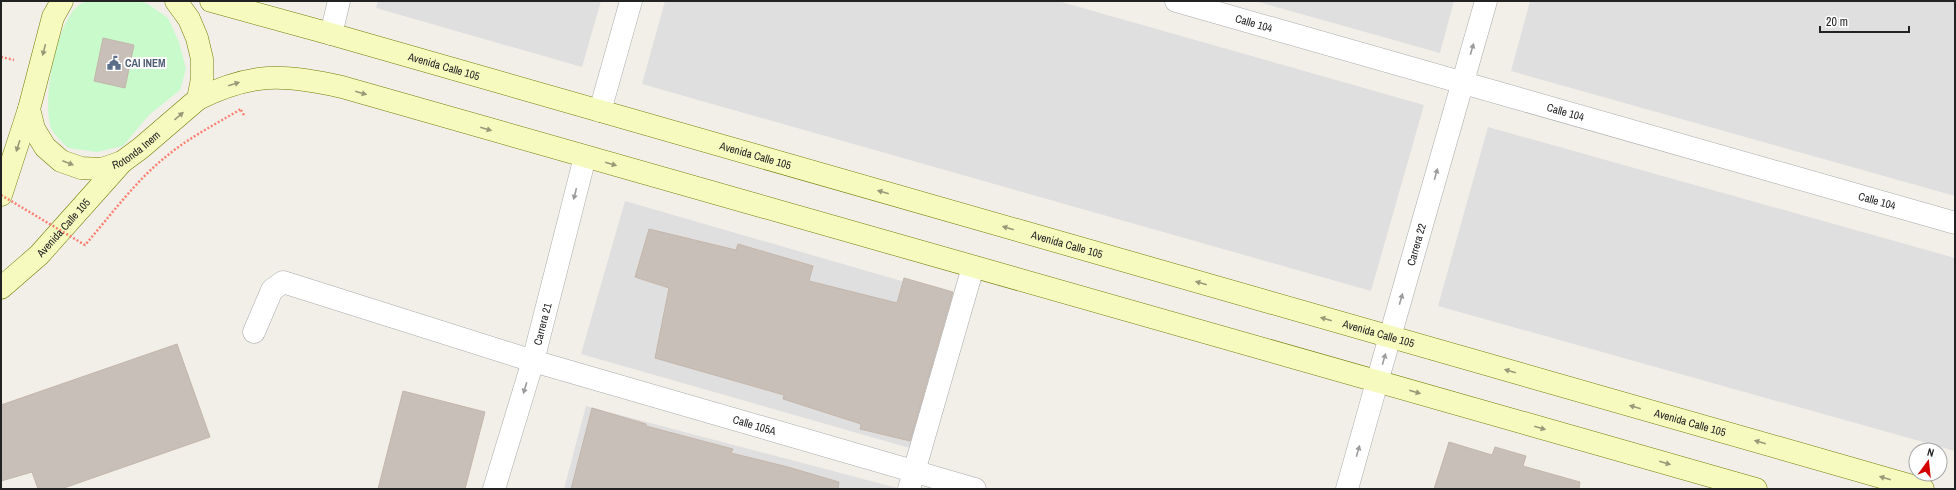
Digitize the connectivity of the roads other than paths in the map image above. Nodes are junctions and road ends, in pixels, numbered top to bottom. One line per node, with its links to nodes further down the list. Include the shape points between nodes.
1 (176, 1): 10 (main road, via 189,19 197,38 202,79)
2 (211, 1): 8 (main road, Avenida Calle 105)
3 (339, 1): 8 (street)
4 (631, 1): 12 (street)
5 (1176, 1): 9 (street, Calle 104)
6 (1486, 1): 9 (street, Carrera 22, one-way to 6)
7 (57, 6): 11 (main road, Rotonda Inem, one-way to 11)
8 (331, 34): 12 (main road, Avenida Calle 105)
9 (1462, 83): 16 (street, Calle 104); 20 (street, Carrera 22, one-way to 9)
10 (198, 99): 13 (main road, one-way to 13, via 220,88 276,76 306,79); 14 (main road, Rotonda Inem, one-way to 10)
11 (29, 109): 14 (main road, Rotonda Inem, one-way to 14, via 34,129 45,147 61,161 81,168 102,169); 15 (main road, one-way to 15)
12 (600, 111): 20 (main road, Avenida Calle 105, one-way to 12)
13 (585, 157): 17 (main road, one-way to 17); 21 (street, Carrera 21, one-way to 21)
14 (122, 162): 18 (main road, Avenida Calle 105, via 39,255)
15 (1, 195)
16 (1955, 223)
17 (973, 267): 22 (main road); 23 (street)
18 (1, 288)
19 (254, 332): 21 (street, Calle 105A, via 272,290 283,282)
20 (1390, 337): 22 (street, Carrera 22, one-way to 20); 28 (main road, Avenida Calle 105, one-way to 20)
21 (533, 360): 23 (street, Calle 105A); 24 (street, Carrera 21, one-way to 24)
22 (1377, 382): 26 (street, Carrera 22, one-way to 22); 27 (main road, one-way to 27)
23 (912, 481): 25 (street, Calle 105A)
24 (494, 489)
25 (975, 489)
26 (1347, 489)
27 (1756, 489)
28 (1923, 489)

